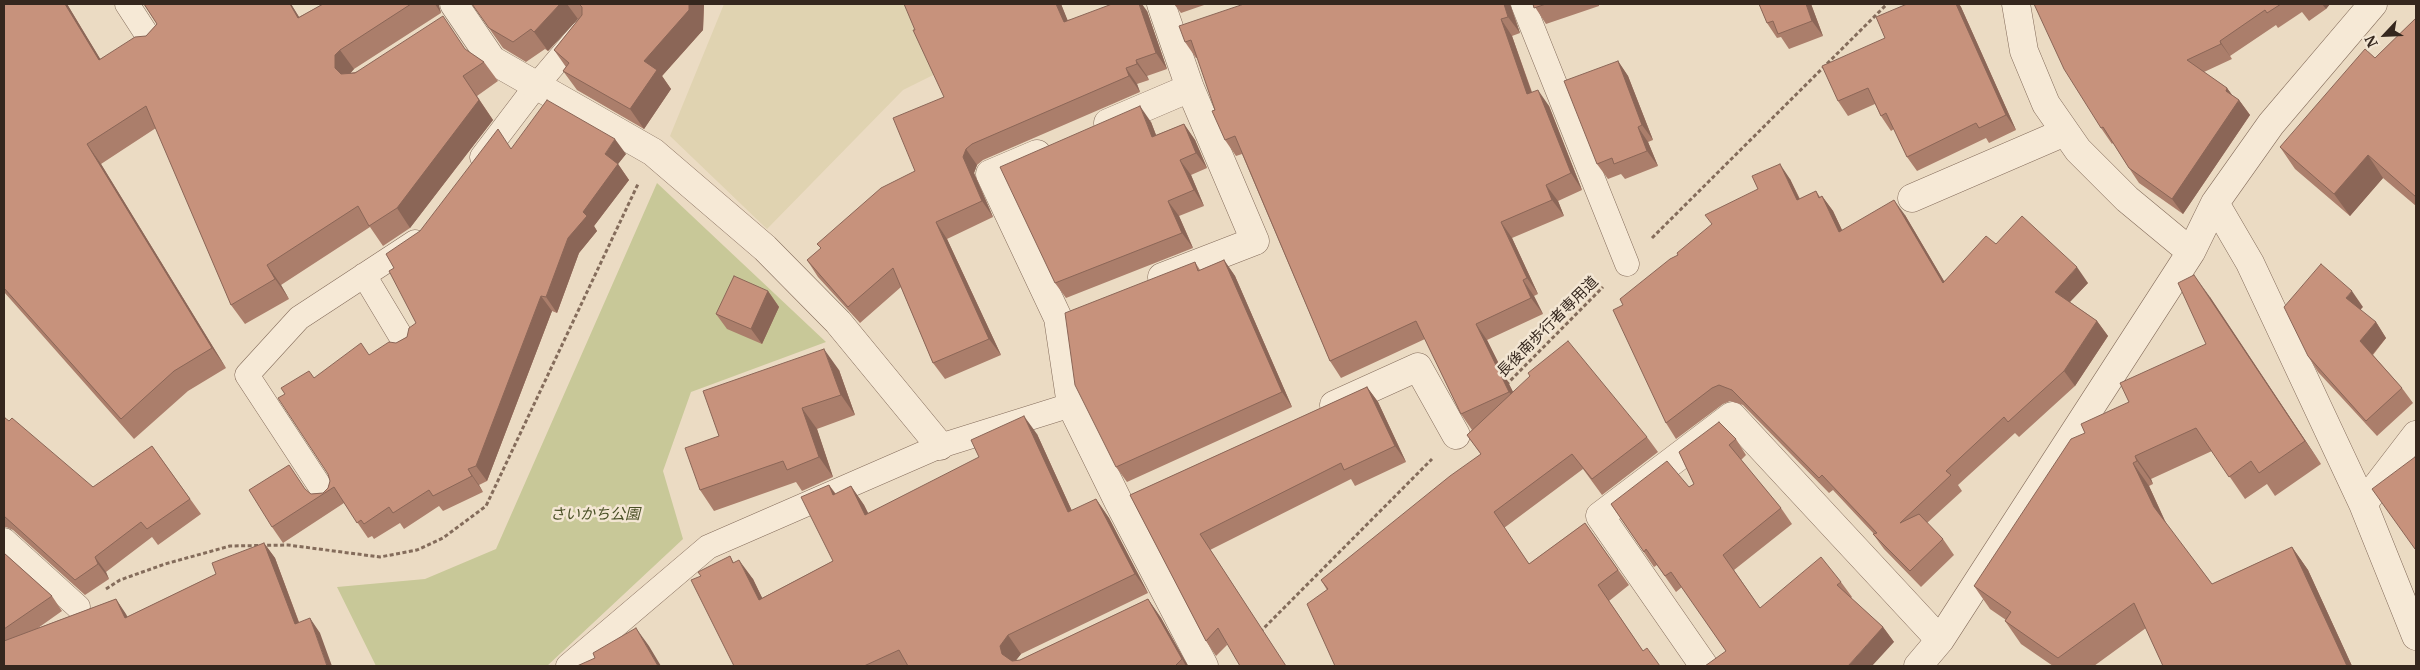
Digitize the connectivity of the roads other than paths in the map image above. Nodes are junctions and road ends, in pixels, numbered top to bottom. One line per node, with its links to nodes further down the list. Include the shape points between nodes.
1 (127, 4): 10 (lane)
2 (1161, 4): 9 (street)
3 (1523, 4): 19 (lane)
4 (2016, 4): 13 (street, via 2024,51 2046,104)
5 (2373, 4): 16 (street, via 2271,124)
6 (454, 15): 11 (street, via 492,60)
7 (1199, 23): 9 (street)
8 (582, 32): 11 (lane)
9 (1171, 33): 12 (street)
10 (153, 44)
11 (536, 86): 14 (lane); 29 (street, via 653,152 765,248 838,322)
12 (1190, 88): 21 (street, via 1255,241); 23 (street, via 990,174)
13 (2065, 132): 15 (street); 18 (street, via 2078,150 2128,199)
14 (467, 177)
15 (1912, 198)
16 (2215, 203): 18 (street); 33 (street, via 2250,263)
17 (432, 223): 20 (lane, via 420,238)
18 (2191, 252): 37 (street)
19 (1627, 264)
20 (364, 275): 24 (lane); 31 (lane, via 300,318 247,375)
21 (1138, 287)
22 (1085, 308): 23 (street)
23 (1058, 318): 25 (street)
24 (406, 345)
25 (1071, 406): 29 (lane); 32 (street)
26 (1315, 414): 27 (street, via 1418,367)
27 (1456, 435)
28 (2416, 435): 33 (street)
29 (940, 446): 38 (lane, via 708,547)
30 (1146, 491): 32 (street)
31 (327, 497)
32 (1119, 503): 39 (street, via 1159,603)
33 (2363, 504): 36 (street)
34 (6, 546): 35 (lane)
35 (78, 607)
36 (2416, 636)
37 (1940, 640): 40 (street, via 1732,416 1600,516); 41 (street)
38 (576, 663)
39 (1204, 666)
40 (1704, 666)
41 (1918, 666)

